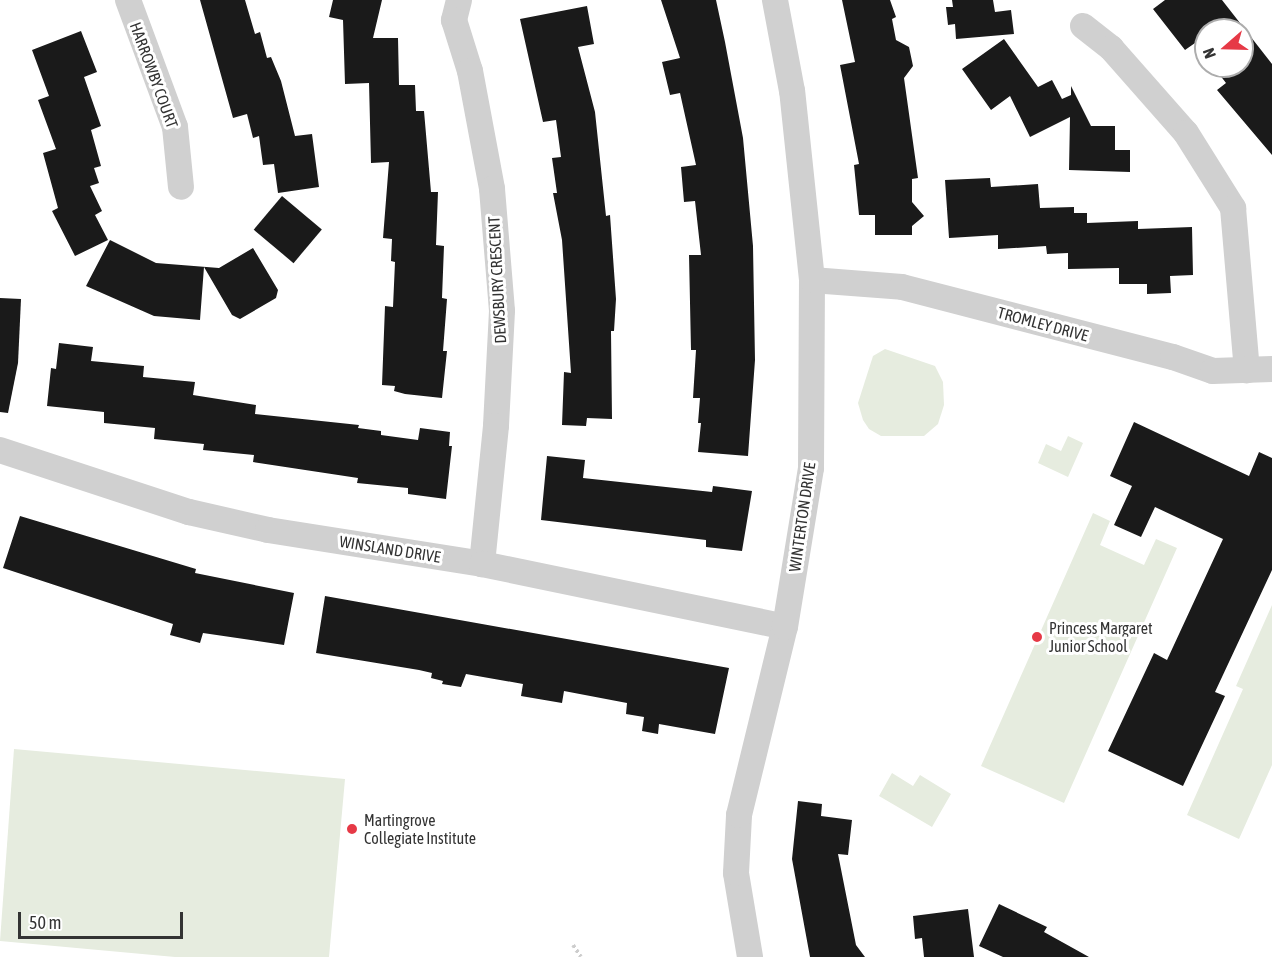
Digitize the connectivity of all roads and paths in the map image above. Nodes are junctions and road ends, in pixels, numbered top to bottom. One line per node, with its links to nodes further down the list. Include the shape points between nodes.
1 (128, 0): 5 (street, HARROWBY COURT, via 175,127)
2 (459, 0): 9 (street, DEWSBURY CRESCENT, via 454,20 470,71 492,189 502,311 496,426)
3 (775, 0): 6 (street, WINTERTON DRIVE, via 792,92)
4 (1083, 26): 7 (street, via 1112,48 1186,133 1233,208)
5 (182, 187)
6 (812, 280): 7 (street, TROMLEY DRIVE, via 902,287 1173,357 1212,371); 10 (street, WINTERTON DRIVE, via 811,468)
7 (1260, 370)
8 (0, 450): 9 (street, WINSLAND DRIVE, via 189,512 268,530)
9 (482, 564): 10 (street, WINSLAND DRIVE)
10 (785, 627): 13 (street, WINTERTON DRIVE, via 739,815 736,842 736,873)
11 (573, 945): 12 (path)
12 (581, 957)
13 (750, 957)

